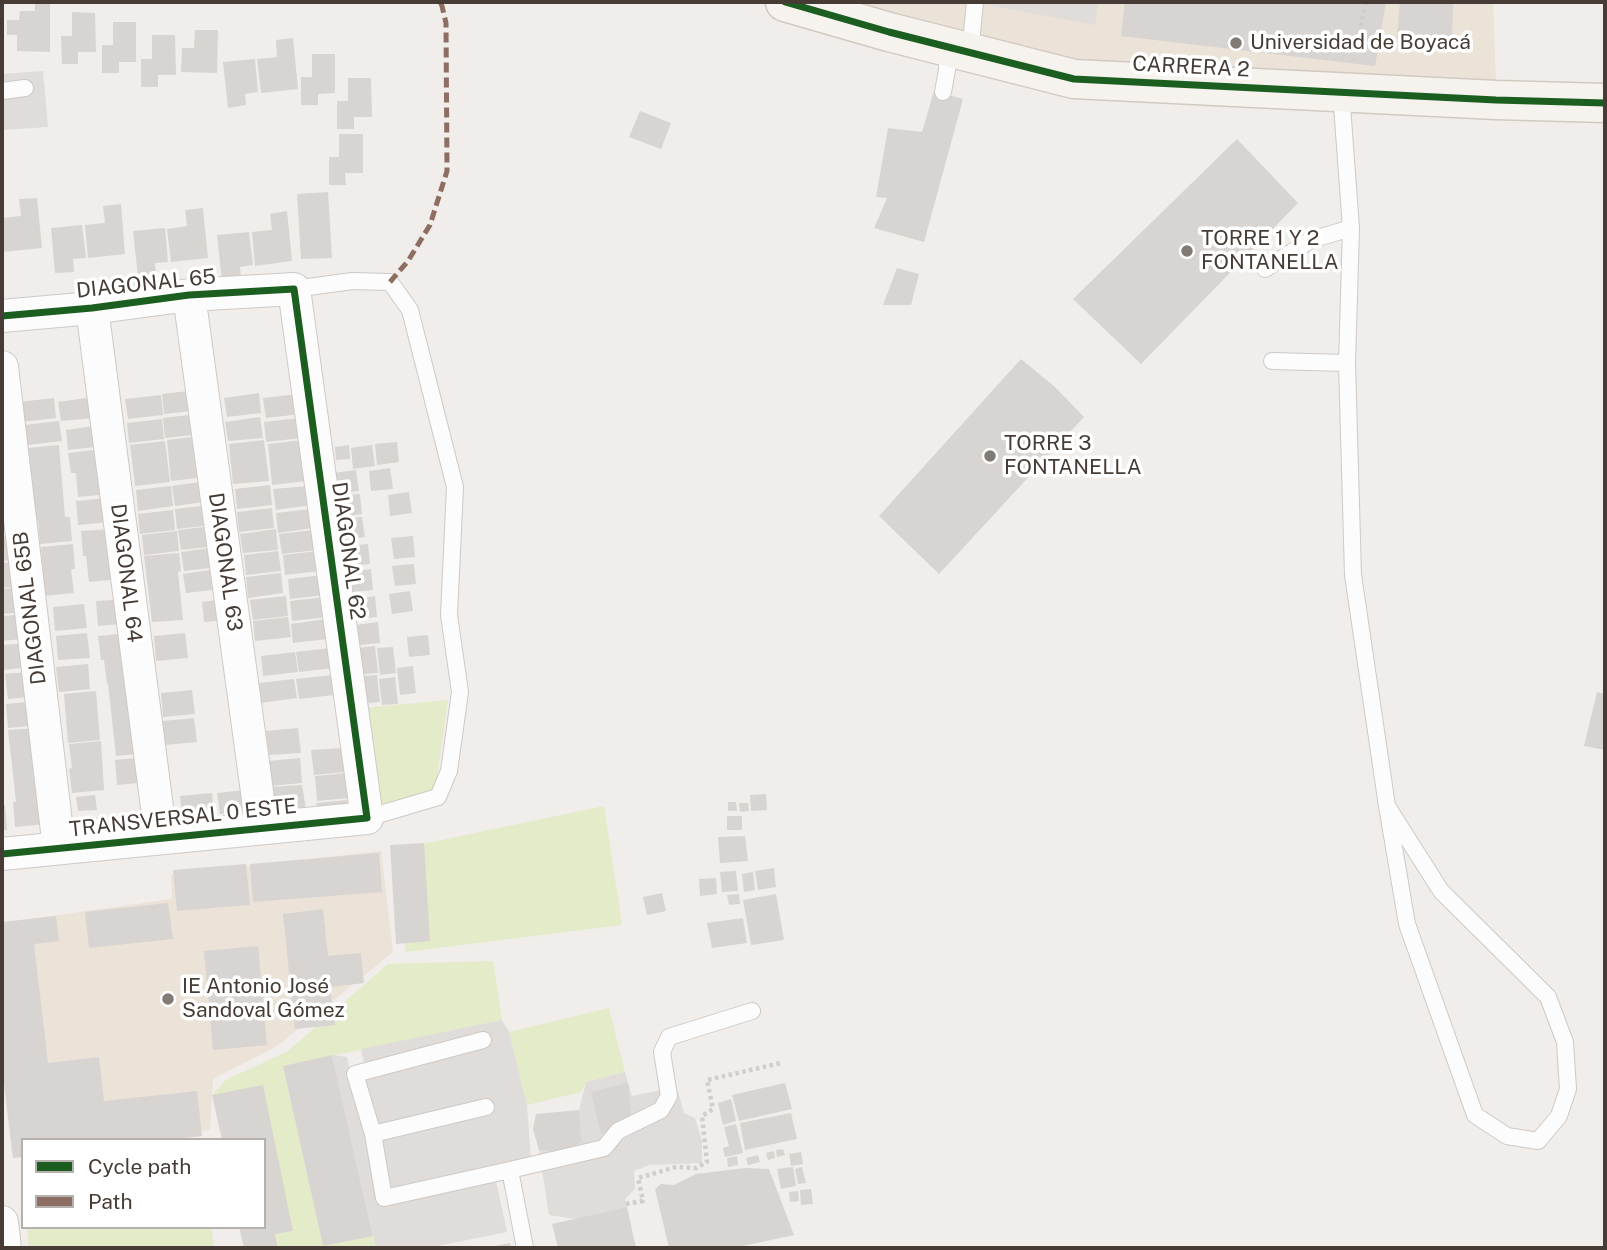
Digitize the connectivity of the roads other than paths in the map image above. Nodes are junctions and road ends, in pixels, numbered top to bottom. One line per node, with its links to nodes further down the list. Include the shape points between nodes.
1 (785, 2): 3 (street, CARRERA 2)
2 (975, 2): 3 (lane)
3 (959, 50): 6 (lane, via 947,70); 7 (street, CARRERA 2, via 1074,79)
4 (25, 88): 5 (lane)
5 (2, 92)
6 (943, 92)
7 (1341, 92): 8 (street, CARRERA 2); 9 (lane)
8 (1605, 103)
9 (1351, 228): 10 (lane, via 1311,240); 16 (lane)
10 (1265, 269)
11 (294, 289): 12 (street, DIAGONAL 65); 19 (street, DIAGONAL 62); 19 (lane, via 352,281 390,282 410,310 455,486 449,615 460,692 449,771 438,797)
12 (189, 295): 13 (street, DIAGONAL 65); 20 (street, DIAGONAL 63)
13 (92, 308): 14 (street, DIAGONAL 65); 21 (street, DIAGONAL 64)
14 (2, 316)
15 (1272, 361): 16 (lane)
16 (1347, 363): 18 (lane, via 1353,575)
17 (2, 367): 22 (street, DIAGONAL 65B)
18 (1387, 806): 18 (lane, via 1407,924 1475,1115 1507,1136 1538,1141 1559,1116 1568,1089 1565,1042 1548,997 1441,891)
19 (367, 818): 20 (street, TRANSVERSAL 0 ESTE)
20 (262, 828): 21 (street, TRANSVERSAL 0 ESTE)
21 (161, 838): 22 (street, TRANSVERSAL 0 ESTE)
22 (59, 848): 23 (street, TRANSVERSAL 0 ESTE)
23 (2, 854)
24 (752, 1011): 28 (lane, via 669,1037 662,1052 670,1096 661,1110 618,1131 604,1148)
25 (483, 1040): 27 (lane, via 355,1074)
26 (485, 1107): 27 (lane)
27 (373, 1133): 28 (lane, via 384,1198)
28 (510, 1170): 31 (lane)
29 (2, 1222): 30 (street)
30 (5, 1248)
31 (525, 1248)

